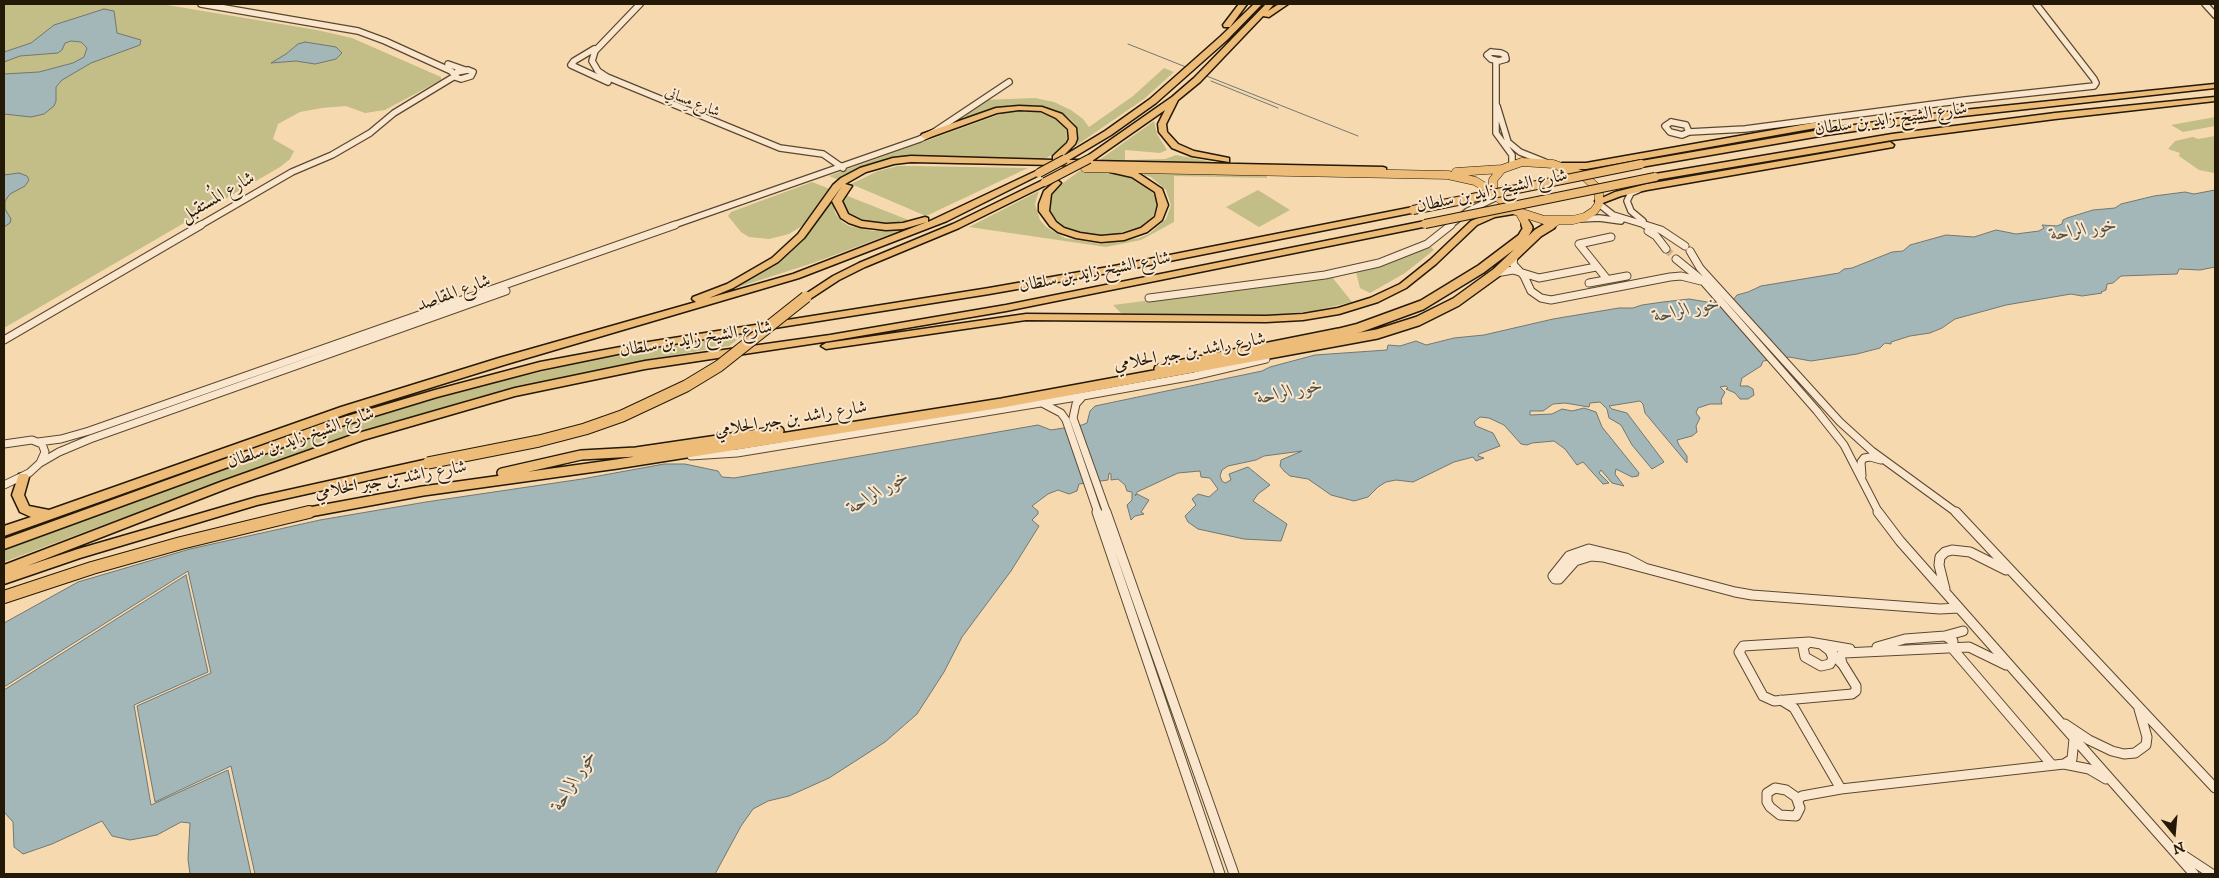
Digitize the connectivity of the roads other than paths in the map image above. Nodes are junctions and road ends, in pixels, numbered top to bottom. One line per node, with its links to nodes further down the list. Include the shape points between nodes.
1 (201, 4): 18 (street, via 366,33 452,71)
2 (222, 4): 17 (street, via 362,28)
3 (640, 4): 12 (street)
4 (1243, 4): 14 (highway, via 1203,52)
5 (1258, 4): 14 (highway)
6 (1270, 4): 13 (highway)
7 (1284, 4): 13 (highway, via 1259,20)
8 (2036, 4): 32 (street, via 2096,83 2090,87 1745,129)
9 (2206, 4): 10 (street); 11 (street)
10 (2213, 5)
11 (2215, 15)
12 (600, 45): 15 (street); 19 (street, شارع مِسانِي, via 593,54 592,62)
13 (1224, 52): 24 (highway)
14 (1203, 57): 34 (highway, via 1127,120)
15 (574, 61): 19 (street, via 588,60 592,70); 27 (street, شارع مِسانِي, via 573,67)
16 (1496, 61): 28 (street)
17 (465, 70): 18 (street, شارع المُستقبل); 20 (street, via 473,73)
18 (455, 76): 20 (street); 21 (street, شارع المُستقبل)
19 (607, 77): 27 (street, شارع مِسانِي)
20 (461, 79): 21 (street, شارع المُستقبل)
21 (448, 82): 67 (street, شارع المُستقبل, via 394,113 370,133 292,172)
22 (1009, 82): 30 (street, شارع المقاصد)
23 (2215, 86): 25 (highway, شارع الشيخ زايد بن سلطان)
24 (1175, 99): 36 (highway); 41 (highway, via 1164,117 1163,132 1174,144 1192,153 1219,159)
25 (2083, 99): 38 (highway, via 2054,98 1892,116 1733,139 1586,166); 89 (highway, شارع الشيخ زايد بن سلطان, bridge, via 1835,130 1641,164 1114,269 642,346 540,366 331,425)
26 (2215, 99): 29 (highway, شارع الشيخ زايد بن سلطان)
27 (670, 105): 39 (street, شارع مِسانِي, via 783,149 823,154)
28 (1498, 106): 35 (street, via 1508,142 1520,152); 37 (street, via 1496,133 1512,155)
29 (2086, 113): 44 (highway); 74 (highway, شارع الشيخ زايد بن سلطان, bridge, via 1892,137 1655,177 1006,308 602,372 515,392)
30 (959, 114): 31 (street); 33 (street, شارع المقاصد)
31 (974, 120): 33 (highway); 34 (highway, via 996,111 1020,108 1042,109 1059,116 1072,128 1073,139)
32 (1689, 130)
33 (925, 136): 39 (street, شارع المقاصد)
34 (1060, 158): 49 (highway, bridge, via 1016,184)
35 (1546, 162): 37 (main road); 38 (main road)
36 (1087, 163): 36 (highway, bridge, via 1145,180 1159,191 1162,198 1159,218 1144,230 1118,238 1069,234 1053,224 1044,211 1047,193 1056,183); 42 (highway, via 910,164 878,170); 46 (main road, via 1448,175 1475,181); 94 (highway, bridge, via 956,226 836,278 806,297 719,366 686,386 622,416 539,441 257,501)
37 (1512, 165): 40 (main road)
38 (1562, 166): 47 (main road, via 1590,181 1599,194)
39 (839, 168): 43 (street, شارع المقاصد)
40 (1502, 169): 41 (main road, via 1475,172); 46 (main road, via 1493,180)
41 (1383, 170): 42 (highway, via 911,159 876,165)
42 (847, 182): 45 (highway)
43 (787, 187): 76 (street, شارع المقاصد, via 89,431); 81 (street, شارع المقاصد, via 80,443)
44 (1647, 187): 47 (highway); 52 (street, via 1631,193 1627,201 1631,211)
45 (836, 193): 49 (highway, via 844,216 874,226 903,226); 69 (highway, via 790,247 756,272 702,297)
46 (1496, 195): 48 (main road); 66 (street, via 1468,211 1427,244 1378,264 1325,275)
47 (1599, 202): 50 (main road, via 1594,211); 52 (street, via 1613,215)
48 (1518, 212): 51 (main road, via 1532,218); 58 (main road, شارع راشد بن جبر الحلامي, via 1528,224 1526,233); 74 (highway, via 1484,218 1467,229 1403,286 1339,311 1266,319 1082,316 1000,319 624,374)
49 (942, 217): 69 (highway, via 914,232 796,276)
50 (1573, 220): 51 (main road); 52 (street, via 1606,218)
51 (1557, 221): 55 (main road, شارع راشد بن جبر الحلامي)
52 (1648, 228): 54 (street); 70 (street, via 1669,235 1687,249)
53 (1611, 236): 57 (street, via 1578,244)
54 (1666, 249)
55 (1514, 257): 59 (street, via 1513,264); 60 (main road, شارع راشد بن جبر الحلامي)
56 (1676, 259): 63 (street)
57 (1596, 267): 59 (street, via 1539,278); 62 (street)
58 (1481, 269): 65 (main road, via 1454,292 1454,296); 78 (main road, شارع راشد بن جبر الحلامي, via 1422,305 1359,328 1311,339 1045,390)
59 (1520, 272): 60 (street); 63 (street, via 1531,291 1551,300 1670,277)
60 (1496, 273): 65 (main road, شارع راشد بن جبر الحلامي)
61 (1627, 276): 62 (street)
62 (1607, 279): 64 (street)
63 (1702, 281): 70 (street)
64 (1589, 283)
65 (1463, 297): 68 (main road, شارع راشد بن جبر الحلامي, via 1408,325)
66 (1149, 298)
67 (4, 340)
68 (1324, 345): 71 (street, via 1194,376); 75 (main road, شارع راشد بن جبر الحلامي, via 1066,392)
69 (503, 361): 87 (highway, via 295,426)
70 (1787, 370): 82 (street, via 1855,436); 85 (street, via 1839,439)
71 (1083, 396): 72 (street); 73 (street)
72 (1040, 403): 73 (street, via 1053,407); 79 (street)
73 (1070, 419): 90 (street)
74 (359, 437): 92 (highway, شارع الشيخ زايد بن سلطان)
75 (761, 441): 79 (main road); 80 (main road, شارع راشد بن جبر الحلامي)
76 (38, 442): 77 (street, شارع المقاصد, via 23,440); 81 (street, via 45,452)
77 (4, 444)
78 (622, 454): 83 (main road, via 583,460 579,464); 95 (main road, شارع راشد بن جبر الحلامي, via 575,456 510,472 341,499 260,516 181,536)
79 (724, 454): 80 (street)
80 (664, 456): 83 (main road, شارع راشد بن جبر الحلامي)
81 (40, 463): 84 (street, شارع المقاصد)
82 (1890, 463): 85 (street, via 1864,458 1861,462); 93 (street, via 1954,510)
83 (582, 468): 97 (main road, شارع راشد بن جبر الحلامي, via 404,494 259,523 137,555)
84 (23, 477): 86 (street, شارع المقاصد); 87 (highway, via 18,495 24,509 33,513)
85 (1863, 480): 96 (street, via 1876,509)
86 (4, 485)
87 (53, 513): 88 (highway)
88 (4, 531)
89 (4, 544)
90 (1117, 557): 122 (street); 123 (street)
91 (1645, 568): 91 (street, via 1626,558 1589,549 1569,556 1553,576 1559,579 1575,561 1591,556); 98 (street, via 1768,598)
92 (4, 570)
93 (2016, 577): 96 (street, via 1996,563 1970,552 1952,550 1945,552 1938,565); 112 (street)
94 (4, 579)
95 (4, 591)
96 (1946, 594): 98 (street)
97 (4, 597)
98 (1958, 608): 99 (street)
99 (1967, 618): 100 (street); 110 (street)
100 (1962, 631): 101 (street); 105 (street, via 1959,640)
101 (1945, 636): 102 (street); 106 (street, via 1953,641)
102 (1922, 637): 104 (street, via 1880,647 1842,649); 107 (street)
103 (1809, 642): 104 (street); 108 (street, via 1803,647 1803,653 1814,664 1830,664 1833,658); 111 (street, via 1748,645 1739,652 1763,696 1774,701)
104 (1821, 644): 108 (street)
105 (1969, 647): 106 (street); 110 (street)
106 (1952, 648): 107 (street); 116 (street)
107 (1931, 650): 109 (street, via 1844,653 1840,656)
108 (1830, 651): 109 (street)
109 (1843, 664): 111 (street, via 1856,691)
110 (2015, 671): 113 (street)
111 (1795, 703): 119 (street)
112 (2138, 706): 113 (street, via 2147,737 2146,744 2134,753 2124,754 2101,747); 118 (street)
113 (2055, 716): 114 (street)
114 (2074, 739): 115 (street, via 2072,759); 117 (street)
115 (2064, 764): 116 (street); 117 (street, via 2089,769)
116 (2052, 765): 119 (street)
117 (2114, 784): 121 (street)
118 (2215, 788)
119 (1841, 789): 120 (street, via 1802,796)
120 (1798, 800)
121 (2161, 837): 124 (street); 125 (street)
122 (1220, 874)
123 (1234, 874)
124 (2194, 874)
125 (2212, 874)

